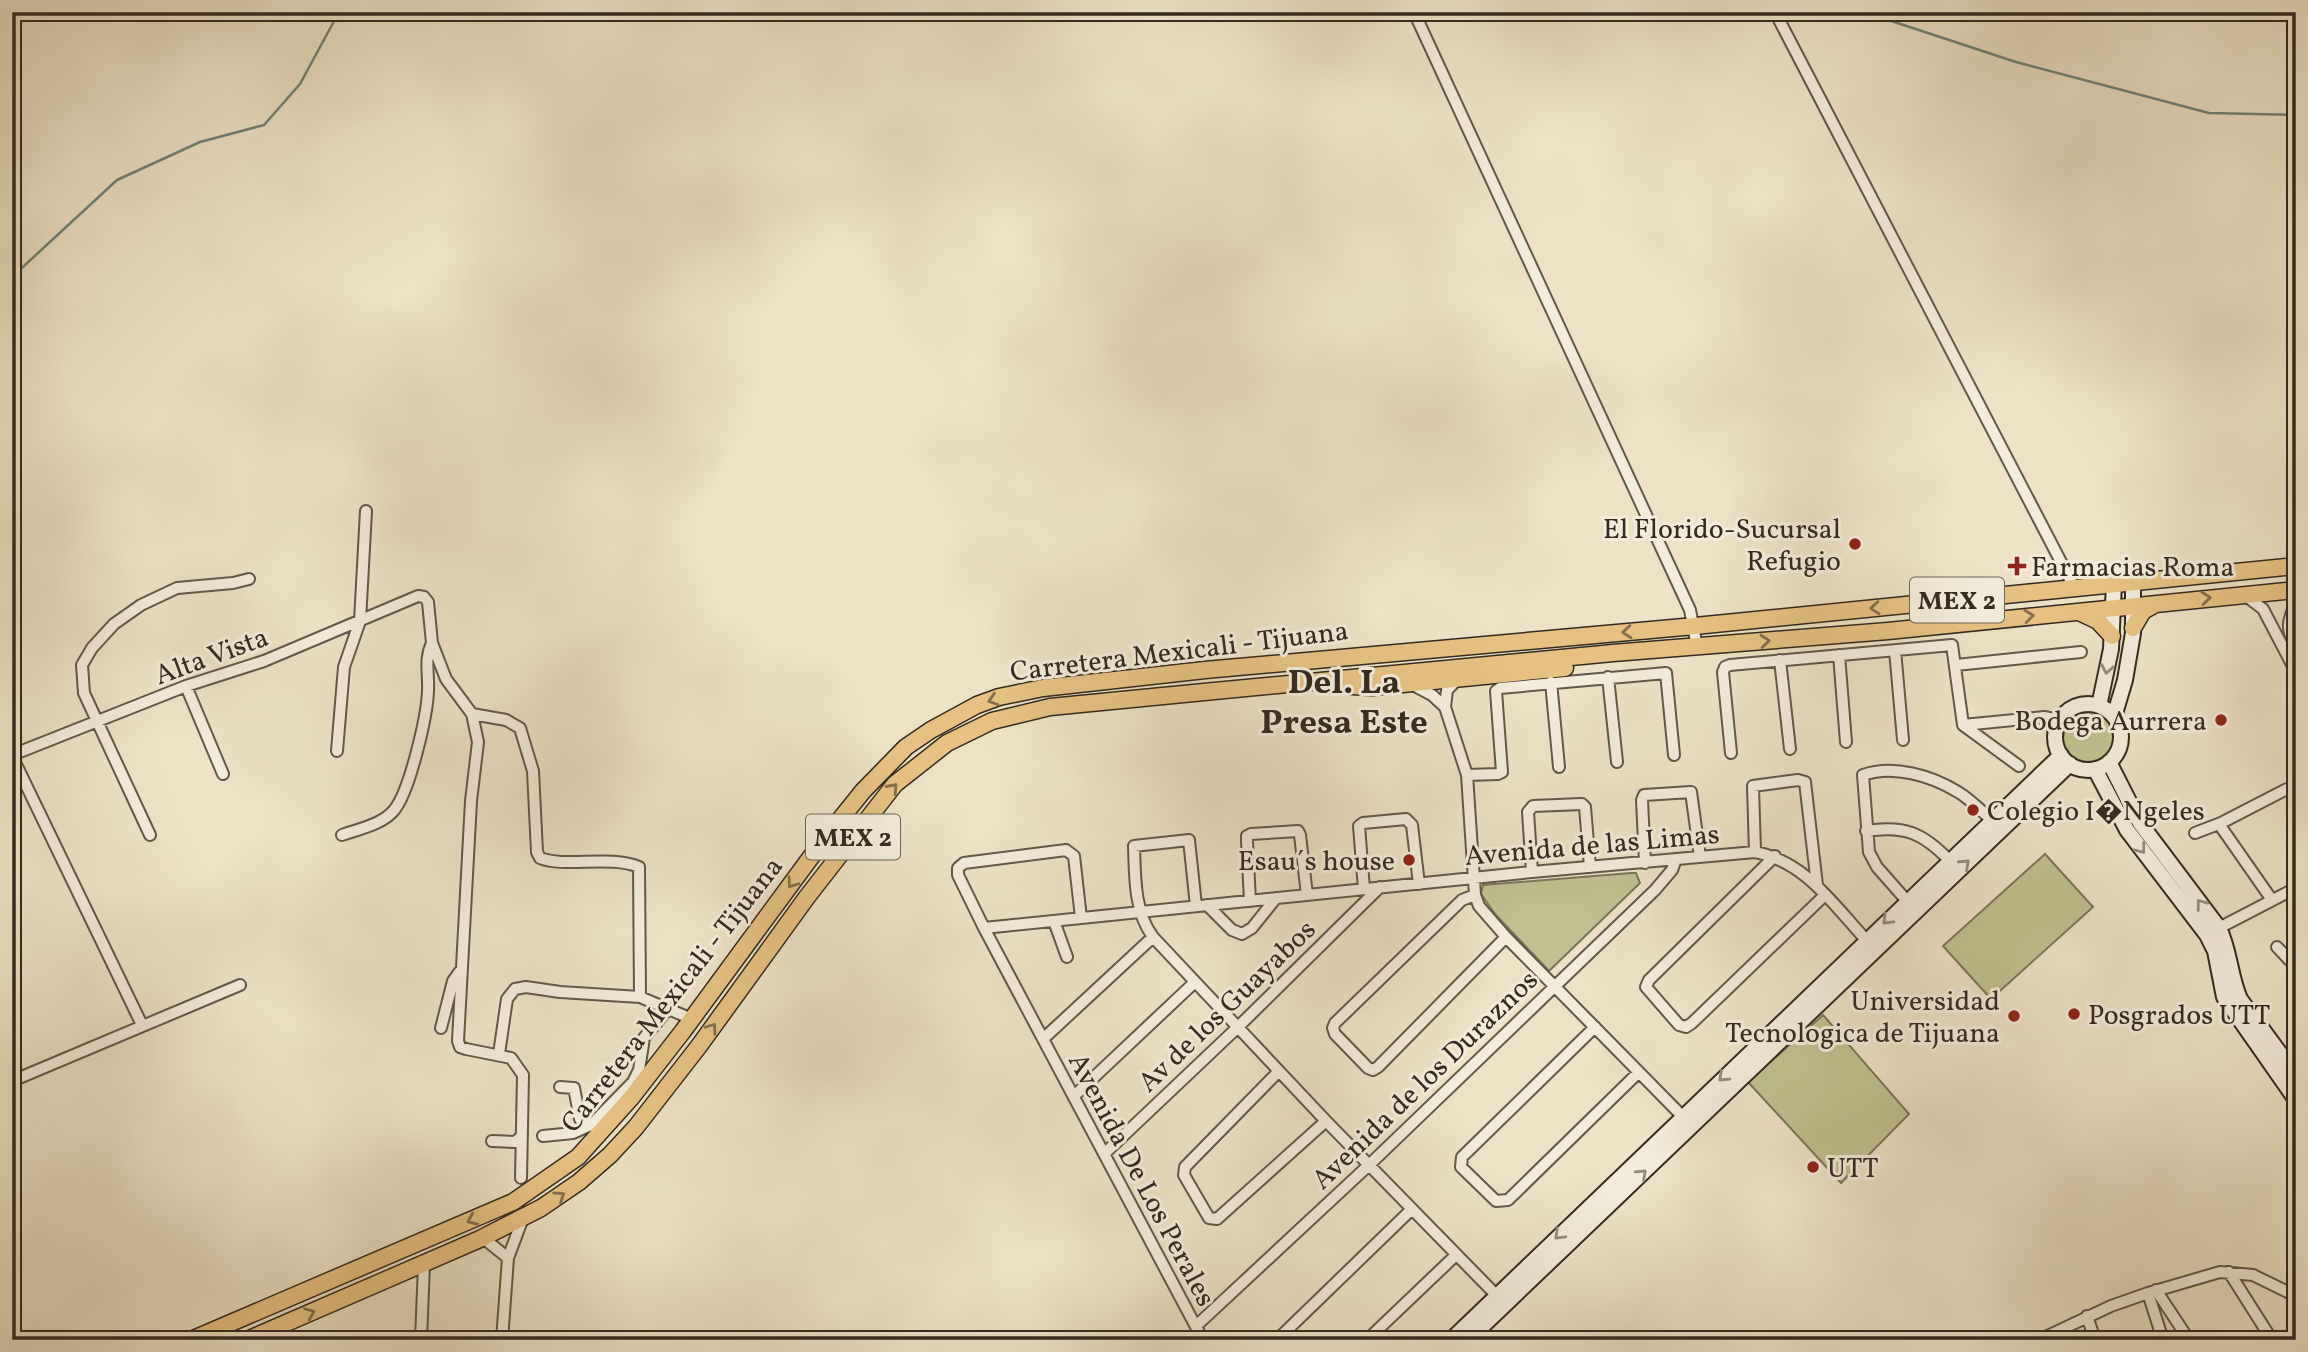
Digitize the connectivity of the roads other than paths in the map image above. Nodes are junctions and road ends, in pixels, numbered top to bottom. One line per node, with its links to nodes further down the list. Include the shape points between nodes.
1 (1414, 12): 18 (street)
2 (1775, 12): 8 (street)
3 (366, 511): 17 (street)
4 (2296, 566): 6 (main road, Carretera Mexicali - Tijuana / MEX 2)
5 (249, 579): 42 (street, via 177,588 114,624 82,665 84,693)
6 (2133, 581): 7 (main road, Carretera Mexicali - Tijuana / MEX 2); 14 (street)
7 (2114, 583): 8 (main road, Carretera Mexicali - Tijuana / MEX 2); 15 (street)
8 (2074, 587): 11 (main road, Carretera Mexicali - Tijuana / MEX 2)
9 (2296, 590): 10 (main road, Carretera Mexicali - Tijuana / MEX 2)
10 (2244, 594): 12 (main road, Carretera Mexicali - Tijuana / MEX 2, one-way to 10); 30 (street, via 2263,609)
11 (2012, 595): 18 (main road, Carretera Mexicali - Tijuana / MEX 2, one-way to 18); 19 (main road, via 2006,608 1942,617)
12 (2159, 603): 14 (main road, Carretera Mexicali - Tijuana / MEX 2); 20 (main road, via 2143,611)
13 (2296, 603): 24 (street, via 2288,632)
14 (2133, 606): 15 (main road, Carretera Mexicali - Tijuana / MEX 2); 20 (street)
15 (2114, 608): 16 (main road, Carretera Mexicali - Tijuana / MEX 2); 21 (street)
16 (2077, 611): 19 (main road, Carretera Mexicali - Tijuana / MEX 2, one-way to 16); 21 (main road, via 2098,621)
17 (360, 621): 22 (street, Alta Vista, via 424,597); 36 (street, Alta Vista, via 264,661); 47 (street, via 344,667)
18 (1695, 626): 23 (street); 105 (main road, Carretera Mexicali - Tijuana / MEX 2, one-way to 105, via 1057,686 977,705 906,747 880,771)
19 (1930, 627): 23 (main road, Carretera Mexicali - Tijuana / MEX 2, one-way to 19)
20 (2133, 628): 40 (street)
21 (2112, 636): 37 (street, one-way to 37)
22 (432, 643): 39 (street, via 446,679); 65 (street, via 426,662 429,689 425,713 401,797 387,817)
23 (1697, 647): 32 (main road, via 1690,655 1674,660); 33 (main road, Carretera Mexicali - Tijuana / MEX 2)
24 (2296, 648)
25 (1895, 650): 27 (street); 29 (street, via 1952,645); 44 (street)
26 (2081, 652): 29 (street)
27 (1839, 655): 28 (street); 45 (street)
28 (1780, 660): 46 (street); 48 (street, via 1725,667)
29 (1956, 665): 43 (street)
30 (2296, 672)
31 (1608, 677): 34 (street); 50 (street, via 1665,673); 52 (street)
32 (1458, 679): 35 (main road); 38 (street, via 1447,690)
33 (1328, 680): 35 (main road, via 1361,688); 129 (main road, Carretera Mexicali - Tijuana / MEX 2, one-way to 33, via 570,1189 627,1136 895,784 947,743 992,721 1050,708)
34 (1551, 682): 55 (street); 58 (street, via 1496,691 1502,772)
35 (1410, 684): 38 (street)
36 (186, 686): 42 (street, Alta Vista); 57 (street)
37 (2099, 706): 40 (street); 41 (street, via 2082,705)
38 (1445, 707): 58 (street)
39 (472, 714): 99 (street, via 478,742); 103 (street, via 506,720 520,728 533,771 540,858 639,867)
40 (2114, 717): 53 (street, via 2120,746)
41 (2060, 720): 43 (street, via 2044,717); 51 (street, via 2055,737)
42 (99, 722): 49 (street, Alta Vista); 64 (street)
43 (1964, 725): 54 (street)
44 (1903, 740)
45 (1846, 742)
46 (1790, 749)
47 (337, 751)
48 (1731, 753)
49 (12, 755): 106 (street)
50 (1674, 755)
51 (2066, 760): 56 (street, via 2082,769); 60 (street); 95 (street, one-way to 51)
52 (1617, 762)
53 (2109, 762): 56 (street); 92 (street, one-way to 53, via 2140,823)
54 (2019, 766)
55 (1559, 767)
56 (2095, 769): 92 (street, one-way to 92, via 2127,830)
57 (223, 774)
58 (1467, 775): 74 (street)
59 (2296, 795): 61 (street, via 2287,789)
60 (1992, 820): 62 (street, via 1959,793 1928,777 1894,771 1870,773 1863,775 1862,781); 70 (street)
61 (2221, 823): 63 (street); 84 (street)
62 (1866, 831): 70 (street, via 1920,834); 86 (street, via 1872,859)
63 (2194, 833)
64 (150, 835)
65 (342, 835)
66 (1755, 852): 67 (street, Avenida de las Limas); 68 (street, Avenida de las Limas); 76 (street, via 1753,786 1805,782)
67 (1700, 856): 69 (street, Avenida de las Limas); 71 (street, via 1691,792 1644,795)
68 (1775, 856): 76 (street, Avenida de las Limas); 82 (street, via 1648,980 1646,987 1679,1025 1692,1024)
69 (1676, 859): 71 (street, Avenida de las Limas); 102 (street, Avenida de los Duraznos, via 1655,890)
70 (1950, 861): 86 (street)
71 (1646, 863): 72 (street, Avenida de las Limas)
72 (1590, 867): 73 (street, Avenida de las Limas); 73 (street, via 1585,807 1533,806 1528,812)
73 (1532, 873): 74 (street, Avenida de las Limas)
74 (1474, 878): 75 (street, Avenida de las Limas); 81 (street)
75 (1419, 884): 77 (street, Avenida de las Limas); 79 (street, via 1412,825 1406,819 1359,825)
76 (1817, 885): 82 (street, Avenida de las Limas)
77 (1380, 887): 79 (street, Avenida de las Limas); 107 (street, Av de los Guayabos)
78 (2296, 888): 84 (street)
79 (1364, 889): 80 (street, Avenida de las Limas)
80 (1307, 895): 83 (street, Avenida de las Limas); 85 (street, via 1298,831 1262,833 1247,836)
81 (1475, 895): 94 (street); 94 (street, via 1462,900 1335,1023 1335,1034 1373,1070)
82 (1825, 895): 95 (street, Avenida de las Limas)
83 (1276, 898): 85 (street, Avenida de las Limas); 87 (street, via 1242,934)
84 (2272, 900): 92 (street)
85 (1250, 901): 87 (street, Avenida de las Limas)
86 (1907, 901): 95 (street, one-way to 95)
87 (1202, 906): 88 (street, Avenida de las Limas); 88 (street, via 1189,841 1173,840 1134,846)
88 (1139, 912): 89 (street, Avenida de las Limas); 93 (street)
89 (1081, 918): 90 (street, Avenida de las Limas); 91 (street, Avenida De Los Perales, via 1074,856 1066,850 964,863 958,868)
90 (1055, 921): 91 (street, Avenida de las Limas); 97 (street)
91 (984, 928): 110 (street, Avenida De Los Perales)
92 (2213, 931): 114 (street, via 2225,942 2240,999); 118 (street, via 2224,997)
93 (1153, 937): 100 (street); 110 (street)
94 (1506, 937): 102 (street)
95 (1871, 945): 120 (street)
96 (2277, 947): 98 (street)
97 (1067, 957)
98 (2294, 963)
99 (462, 969): 109 (street, via 453,981); 111 (street, via 460,1047)
100 (1195, 982): 107 (street); 117 (street)
101 (240, 985): 106 (street)
102 (1554, 985): 108 (street); 126 (street, Avenida de los Duraznos)
103 (640, 997): 104 (street); 111 (street, via 515,989 503,1009)
104 (667, 1010): 105 (street); 121 (street, via 644,1038 633,1082)
105 (692, 1019): 140 (main road, Carretera Mexicali - Tijuana / MEX 2, one-way to 140, via 597,1137 535,1189)
106 (142, 1025): 115 (street)
107 (1238, 1027): 112 (street); 125 (street, Av de los Guayabos)
108 (1595, 1027): 113 (street); 113 (street, via 1462,1157 1461,1167 1496,1201 1508,1199)
109 (441, 1028)
110 (1043, 1039): 117 (street, Avenida De Los Perales)
111 (499, 1054): 122 (street, via 511,1058 523,1074)
112 (1279, 1071): 119 (street); 119 (street, via 1185,1167 1184,1175 1209,1218 1217,1219)
113 (1639, 1072): 120 (street)
114 (2296, 1075)
115 (12, 1081)
116 (560, 1087): 121 (street, via 574,1088 580,1119)
117 (1074, 1096): 125 (street, Avenida De Los Perales)
118 (2296, 1100)
119 (1326, 1121): 126 (street)
120 (1688, 1121): 137 (street)
121 (591, 1125): 123 (street, via 573,1133)
122 (522, 1136): 124 (street, via 514,1142); 127 (street)
123 (543, 1136)
124 (492, 1141)
125 (1104, 1154): 139 (street, Avenida De Los Perales)
126 (1369, 1165): 128 (street); 139 (street, Avenida de los Duraznos)
127 (521, 1178)
128 (1412, 1209): 131 (street); 145 (street)
129 (523, 1218): 130 (main road, Carretera Mexicali - Tijuana / MEX 2); 132 (street)
130 (480, 1239): 132 (street); 133 (main road, Carretera Mexicali - Tijuana / MEX 2)
131 (1457, 1255): 137 (street); 146 (street)
132 (508, 1258): 143 (street)
133 (424, 1264): 141 (main road, Carretera Mexicali - Tijuana / MEX 2, one-way to 133); 142 (street)
134 (2229, 1272): 135 (street); 136 (street, via 2253,1275); 153 (street)
135 (2152, 1291): 138 (street); 151 (street); 152 (street)
136 (2296, 1296)
137 (1501, 1300): 147 (street); 148 (street)
138 (2087, 1317): 149 (street); 150 (street)
139 (1196, 1326): 144 (street, Avenida De Los Perales)
140 (191, 1340)
141 (247, 1340)
142 (421, 1340)
143 (502, 1340)
144 (1203, 1340)
145 (1280, 1340)
146 (1367, 1340)
147 (1451, 1340)
148 (1468, 1340)
149 (2039, 1340)
150 (2095, 1340)
151 (2163, 1340)
152 (2189, 1340)
153 (2272, 1340)

